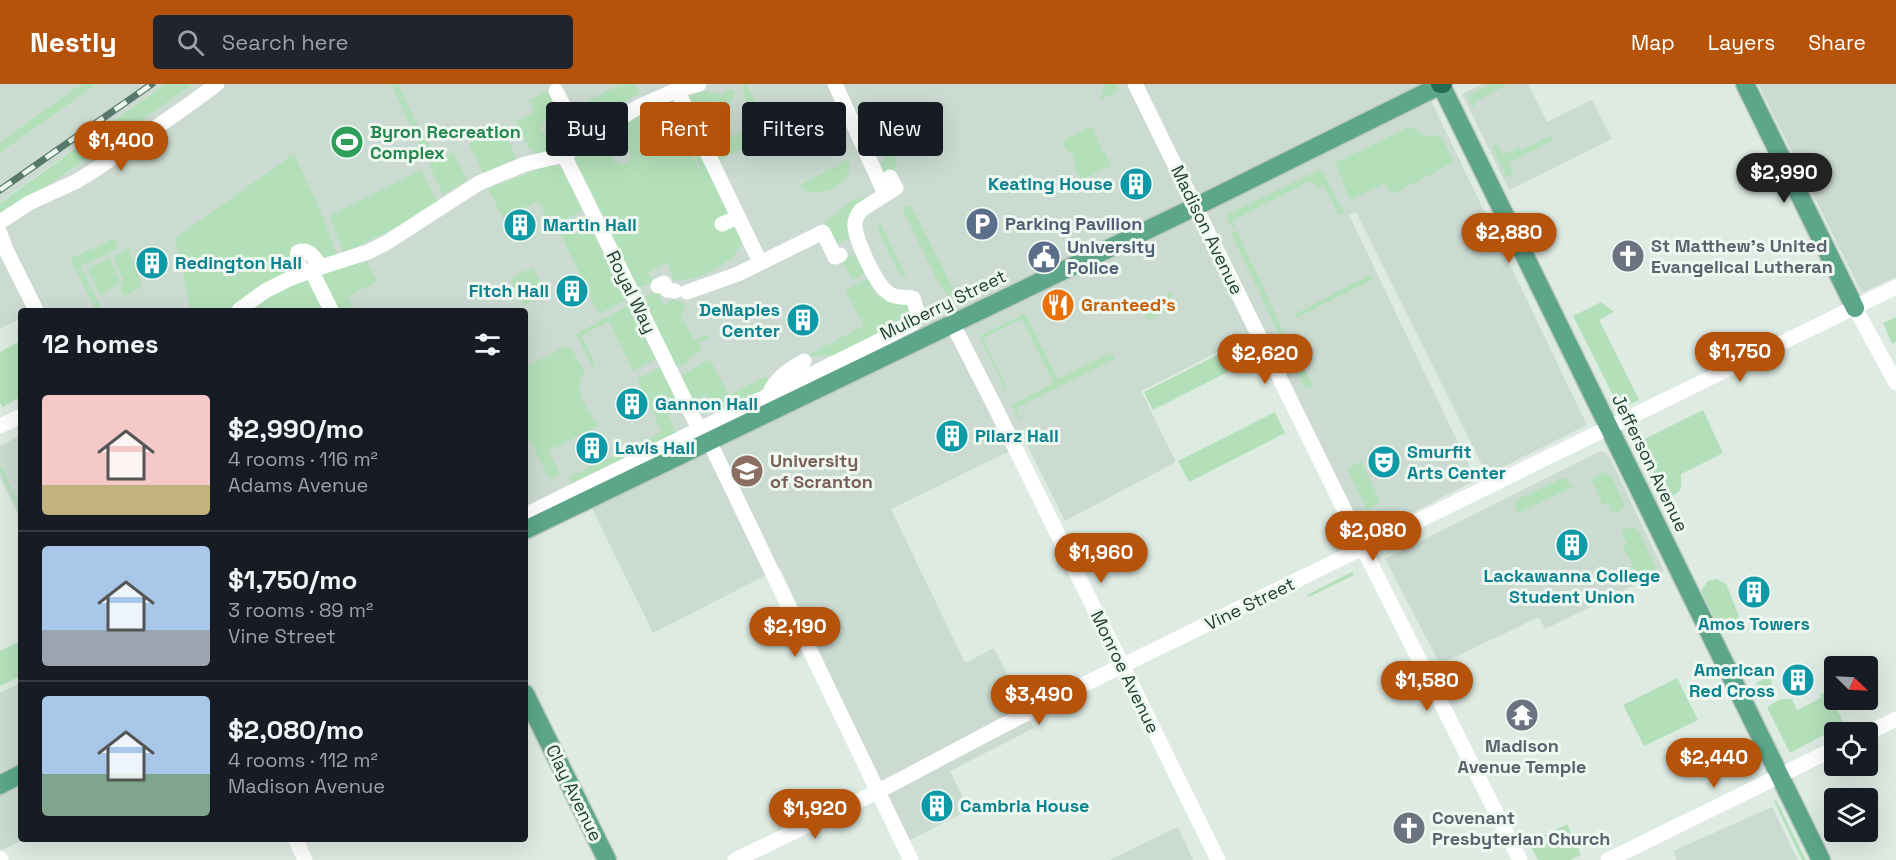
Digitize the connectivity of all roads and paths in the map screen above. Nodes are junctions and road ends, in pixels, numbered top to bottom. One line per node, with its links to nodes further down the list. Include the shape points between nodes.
1 (217, 84): 15 (street, via 93,171)
2 (699, 84): 7 (street)
3 (835, 84): 30 (street, via 885,183 857,215 855,227 878,281 891,295 915,300 915,322)
4 (1135, 84): 13 (street, Madison Avenue)
5 (1441, 84): 13 (main road, Mulberry Street); 33 (main road, Jefferson Avenue)
6 (1745, 84): 26 (main road)
7 (677, 90): 10 (street); 14 (street)
8 (556, 92): 9 (street)
9 (561, 102)
10 (628, 113)
11 (560, 156): 20 (street, via 525,164 479,183 377,247)
12 (564, 156): 22 (street, Royal Way, via 589,213)
13 (1195, 207): 27 (main road, Mulberry Street); 37 (street, Madison Avenue)
14 (738, 217): 16 (street); 19 (street)
15 (0, 222)
16 (722, 224)
17 (0, 233): 23 (street)
18 (840, 255): 19 (street, via 835,257 823,232)
19 (760, 262): 22 (street, via 738,274 681,291 668,290 664,283)
20 (311, 270): 24 (street, via 264,291); 25 (street)
21 (1896, 288): 26 (street, Vine Street)
22 (641, 295): 34 (street, Royal Way, via 661,361)
23 (35, 308)
24 (242, 308)
25 (330, 308)
26 (1855, 308): 29 (street); 33 (street, Vine Street)
27 (952, 323): 34 (main road, Mulberry Street); 38 (street, Monroe Avenue)
28 (804, 361): 30 (street, via 780,378)
29 (1896, 383)
30 (767, 397): 34 (street)
31 (18, 417): 32 (street)
32 (0, 426)
33 (1610, 428): 37 (street, Vine Street); 44 (main road, Jefferson Avenue)
34 (704, 435): 35 (street); 36 (main road, Mulberry Street); 46 (street, Royal Way)
35 (528, 514)
36 (528, 528)
37 (1364, 548): 38 (street, Vine Street); 53 (street, Madison Avenue)
38 (1123, 666): 46 (street, Vine Street); 52 (street, Monroe Avenue)
39 (528, 700): 49 (main road, Clay Avenue)
40 (1896, 719): 41 (street)
41 (1878, 728)
42 (1824, 754): 44 (street)
43 (18, 776): 45 (main road)
44 (1780, 776): 54 (street); 55 (main road, Jefferson Avenue)
45 (0, 785)
46 (877, 792): 50 (street, Vine Street); 51 (street, Royal Way)
47 (297, 842): 48 (street)
48 (305, 860)
49 (607, 860)
50 (735, 860)
51 (911, 860)
52 (1218, 860)
53 (1520, 860)
54 (1608, 860)
55 (1821, 860)

